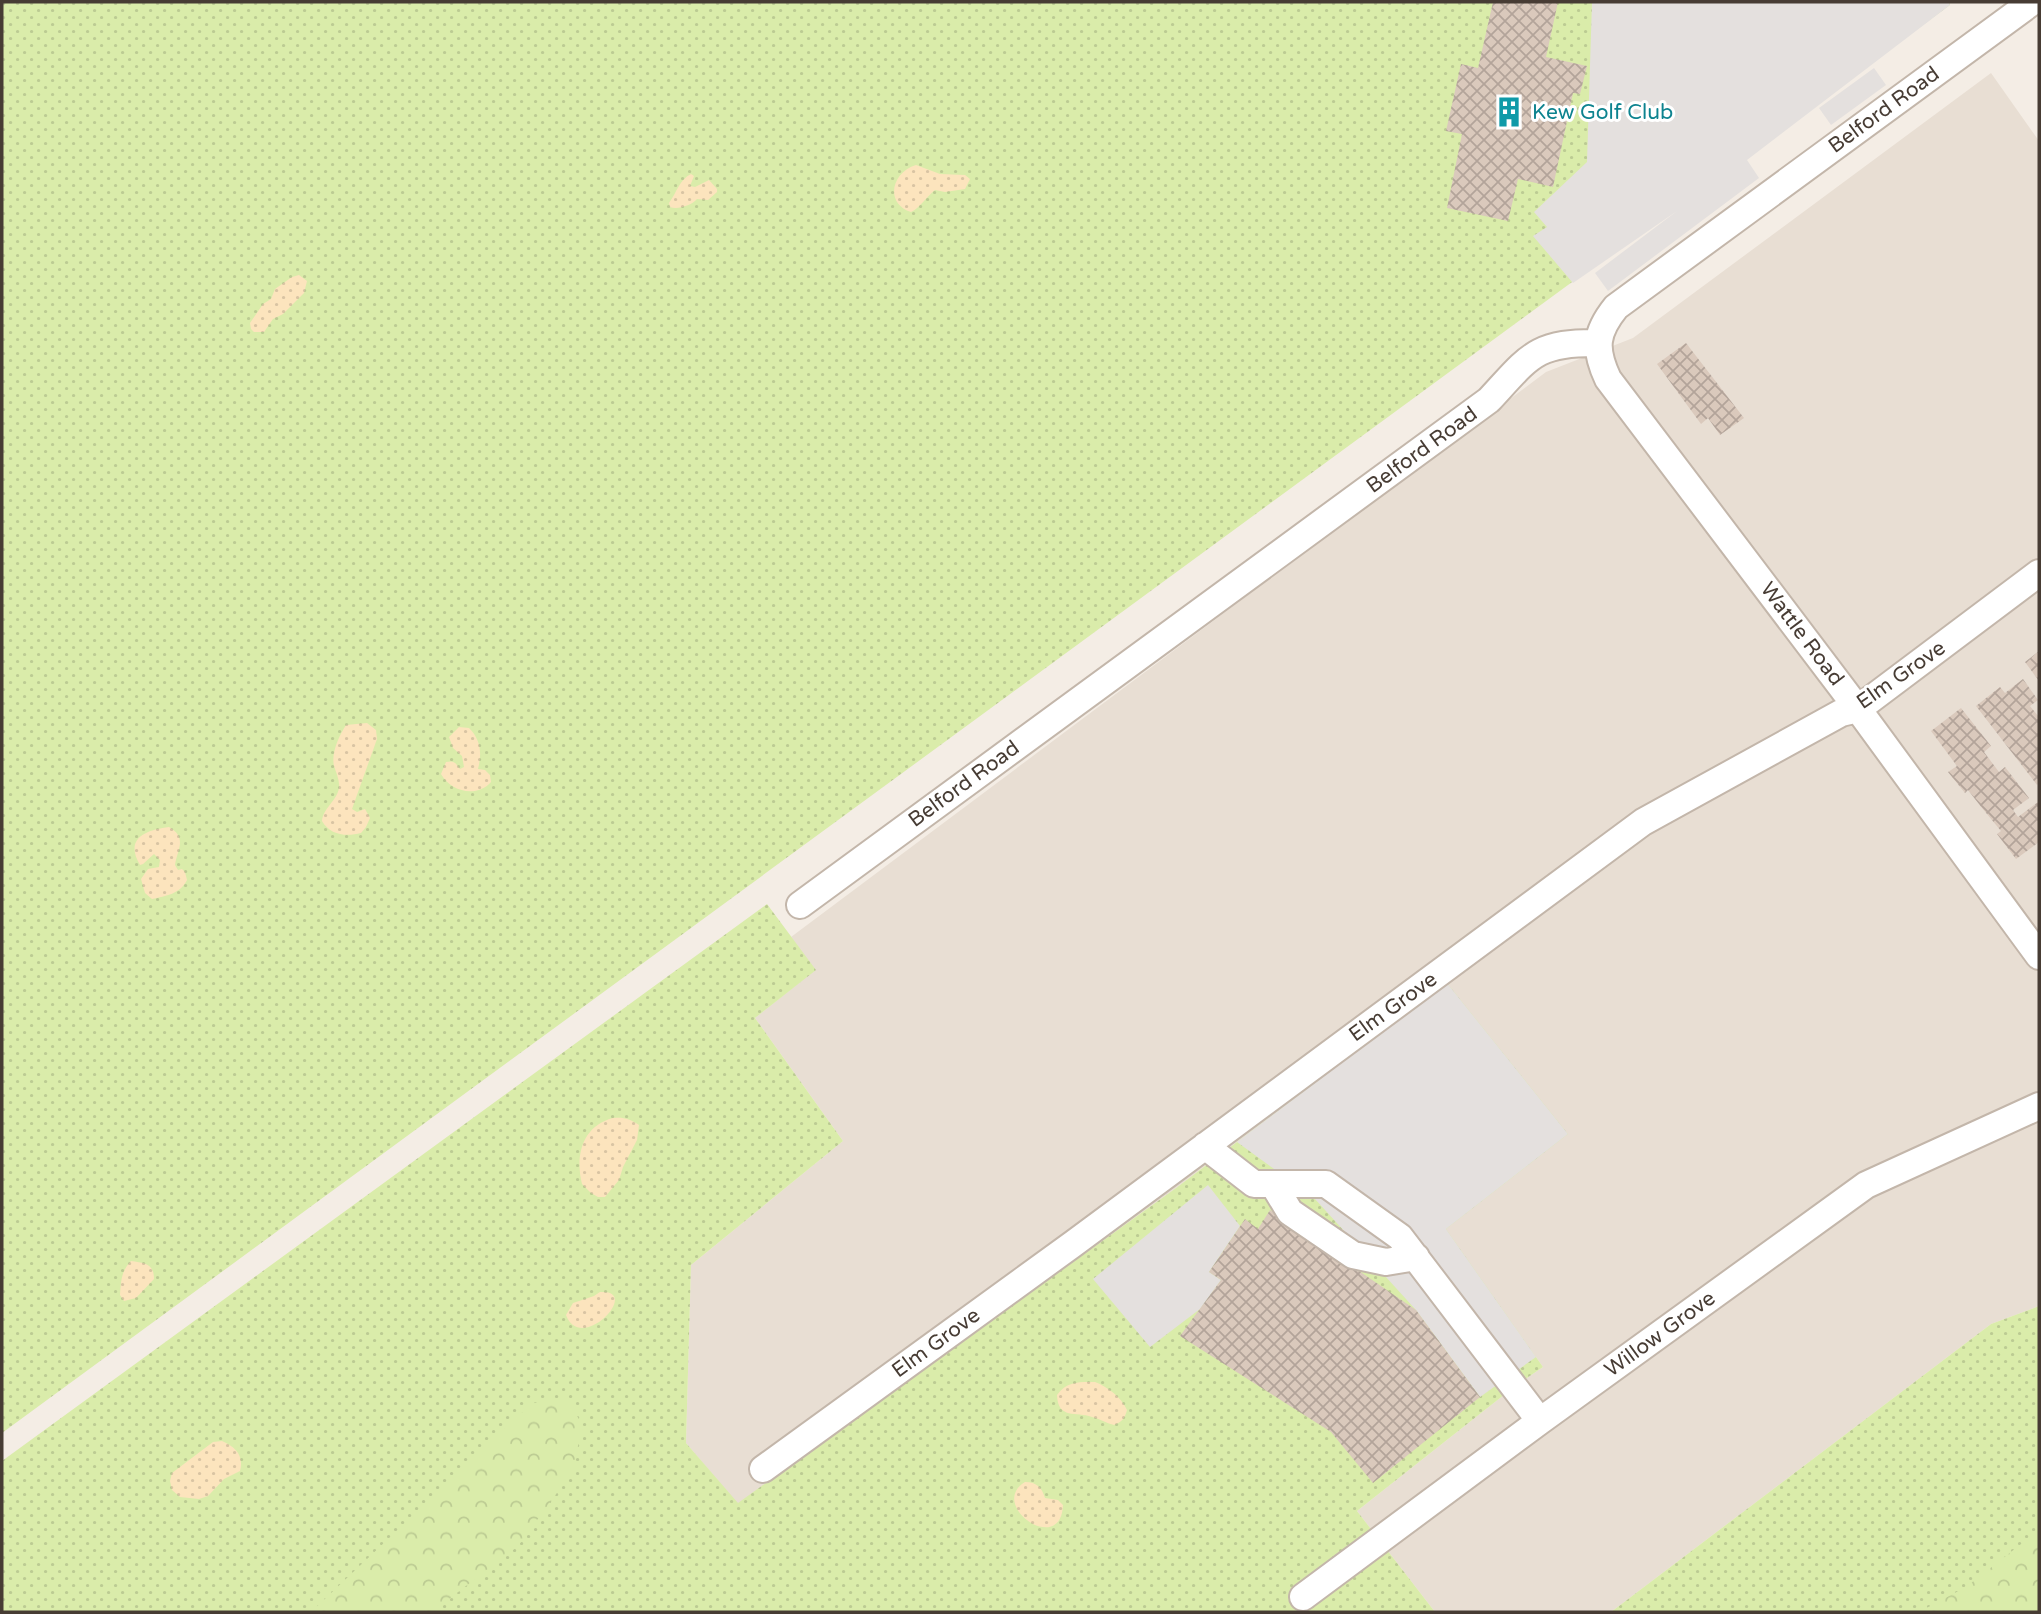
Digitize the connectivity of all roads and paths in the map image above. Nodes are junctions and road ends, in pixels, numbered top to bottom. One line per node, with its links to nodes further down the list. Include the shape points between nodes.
1 (2032, 2): 2 (street, Belford Road, via 1616,307 1603,323)
2 (1598, 343): 4 (street, Wattle Road, via 1608,379); 5 (street, Belford Road, via 1561,344 1539,351 1489,400)
3 (2039, 573): 4 (street, Elm Grove)
4 (1858, 709): 6 (street, Wattle Road); 8 (street, Elm Grove, via 1841,713 1643,822)
5 (800, 905)
6 (2039, 956)
7 (2039, 1106): 11 (street, Willow Grove, via 1866,1185)
8 (1205, 1146): 9 (street, via 1254,1184); 12 (street, Elm Grove)
9 (1273, 1184): 10 (street, via 1326,1184 1401,1237); 10 (street, via 1290,1212 1353,1255 1386,1262)
10 (1416, 1256): 11 (street)
11 (1540, 1421): 13 (street, Willow Grove)
12 (763, 1469)
13 (1303, 1597)

